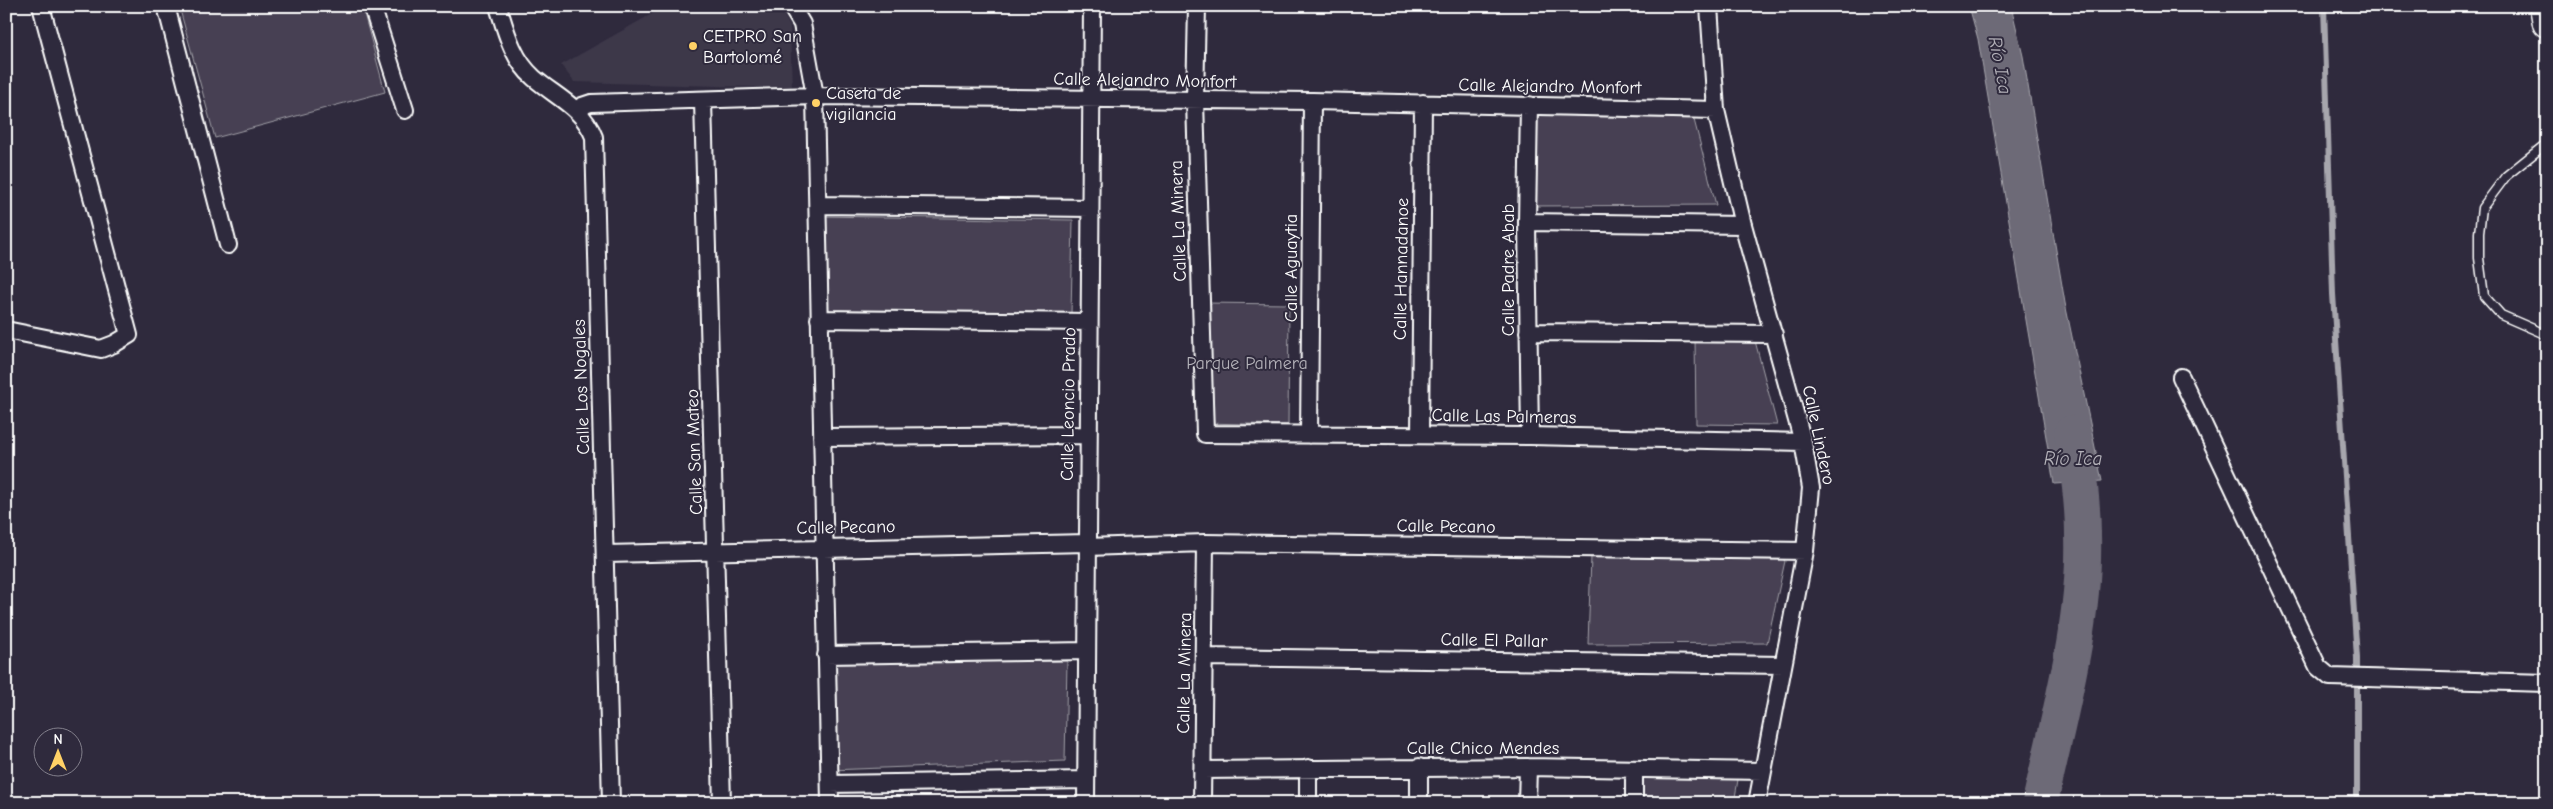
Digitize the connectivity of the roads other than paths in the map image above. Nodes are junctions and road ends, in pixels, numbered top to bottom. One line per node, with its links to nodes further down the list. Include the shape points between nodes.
1 (41, 6): 29 (street, via 129,335 102,349)
2 (166, 6): 26 (street)
3 (372, 6): 18 (street)
4 (498, 6): 20 (street, Calle Los Nogales, via 510,44 533,77)
5 (791, 6): 11 (street, via 802,24)
6 (1092, 6): 12 (street, Calle Leoncio Prado)
7 (1197, 6): 14 (street, Calle La Minera)
8 (1709, 6): 19 (street, Calle Lindero)
9 (2544, 6): 10 (highway)
10 (2547, 22)
11 (815, 96): 12 (street, Calle Alejandro Monfort); 13 (street, Calle Alejandro Monfort); 22 (street)
12 (1091, 99): 14 (street, Calle Alejandro Monfort); 23 (street, Calle Leoncio Prado)
13 (703, 101): 20 (street, Calle Alejandro Monfort, via 591,103 582,106); 44 (street, Calle San Mateo)
14 (1195, 101): 15 (street, Calle Alejandro Monfort); 34 (street, Calle La Minera)
15 (1312, 101): 16 (street, Calle Alejandro Monfort); 36 (street, Calle Aguaytia)
16 (1423, 103): 17 (street, Calle Alejandro Monfort); 37 (street, Calle Hannadanoe)
17 (1529, 105): 19 (street, Calle Alejandro Monfort); 24 (street, Calle Padre Abab)
18 (404, 110)
19 (1716, 110): 25 (street, Calle Lindero)
20 (580, 114): 46 (street, Calle Los Nogales, via 594,137)
21 (2547, 143): 32 (lane, via 2506,176 2496,189 2482,208 2479,233 2484,296 2501,315)
22 (818, 205): 23 (street); 27 (street)
23 (1090, 208): 28 (street, Calle Leoncio Prado)
24 (1527, 222): 25 (street); 30 (street, Calle Padre Abab)
25 (1743, 225): 31 (street, Calle Lindero)
26 (228, 245)
27 (819, 319): 28 (street); 39 (street)
28 (1089, 322): 35 (street, Calle Leoncio Prado)
29 (6, 330)
30 (1528, 332): 31 (street); 38 (street, Calle Padre Abab)
31 (1774, 334): 40 (street, Calle Lindero)
32 (2547, 335)
33 (2181, 377): 51 (street, via 2318,667 2330,677)
34 (1205, 434): 36 (street, Calle Las Palmeras)
35 (1088, 435): 39 (street); 42 (street, Calle Leoncio Prado)
36 (1309, 435): 37 (street, Calle Las Palmeras)
37 (1420, 435): 38 (street, Calle Las Palmeras)
38 (1530, 436): 40 (street, Calle Las Palmeras)
39 (822, 437): 43 (street)
40 (1803, 442): 45 (street, Calle Lindero, via 1812,493)
41 (1205, 543): 42 (street, Calle Pecano); 45 (street, Calle Pecano); 49 (street, Calle La Minera)
42 (1087, 545): 43 (street, Calle Pecano); 47 (street, Calle Leoncio Prado)
43 (824, 548): 44 (street, Calle Pecano); 48 (street)
44 (717, 551): 46 (street, Calle Pecano); 61 (street, Calle San Mateo)
45 (1805, 551): 50 (street, Calle Lindero)
46 (606, 554): 60 (street, Calle Los Nogales)
47 (1086, 651): 48 (street); 58 (street, Calle Leoncio Prado)
48 (826, 655): 59 (street)
49 (1204, 656): 50 (street, Calle El Pallar); 56 (street, Calle La Minera)
50 (1783, 665): 57 (street, Calle Lindero)
51 (2547, 683)
52 (1419, 767): 53 (street, Calle Chico Mendes); 54 (street, Calle Chico Mendes); 66 (street)
53 (1528, 767): 55 (street, Calle Chico Mendes); 67 (street)
54 (1308, 768): 56 (street, Calle Chico Mendes); 65 (street)
55 (1634, 769): 57 (street, Calle Chico Mendes); 68 (street)
56 (1202, 770): 64 (street, Calle La Minera)
57 (1763, 771): 69 (street, Calle Lindero)
58 (1086, 780): 59 (street); 63 (street, Calle Leoncio Prado)
59 (830, 784): 62 (street)
60 (611, 803)
61 (722, 803)
62 (830, 803)
63 (1086, 803)
64 (1202, 803)
65 (1308, 803)
66 (1419, 803)
67 (1527, 803)
68 (1634, 803)
69 (1757, 803)

